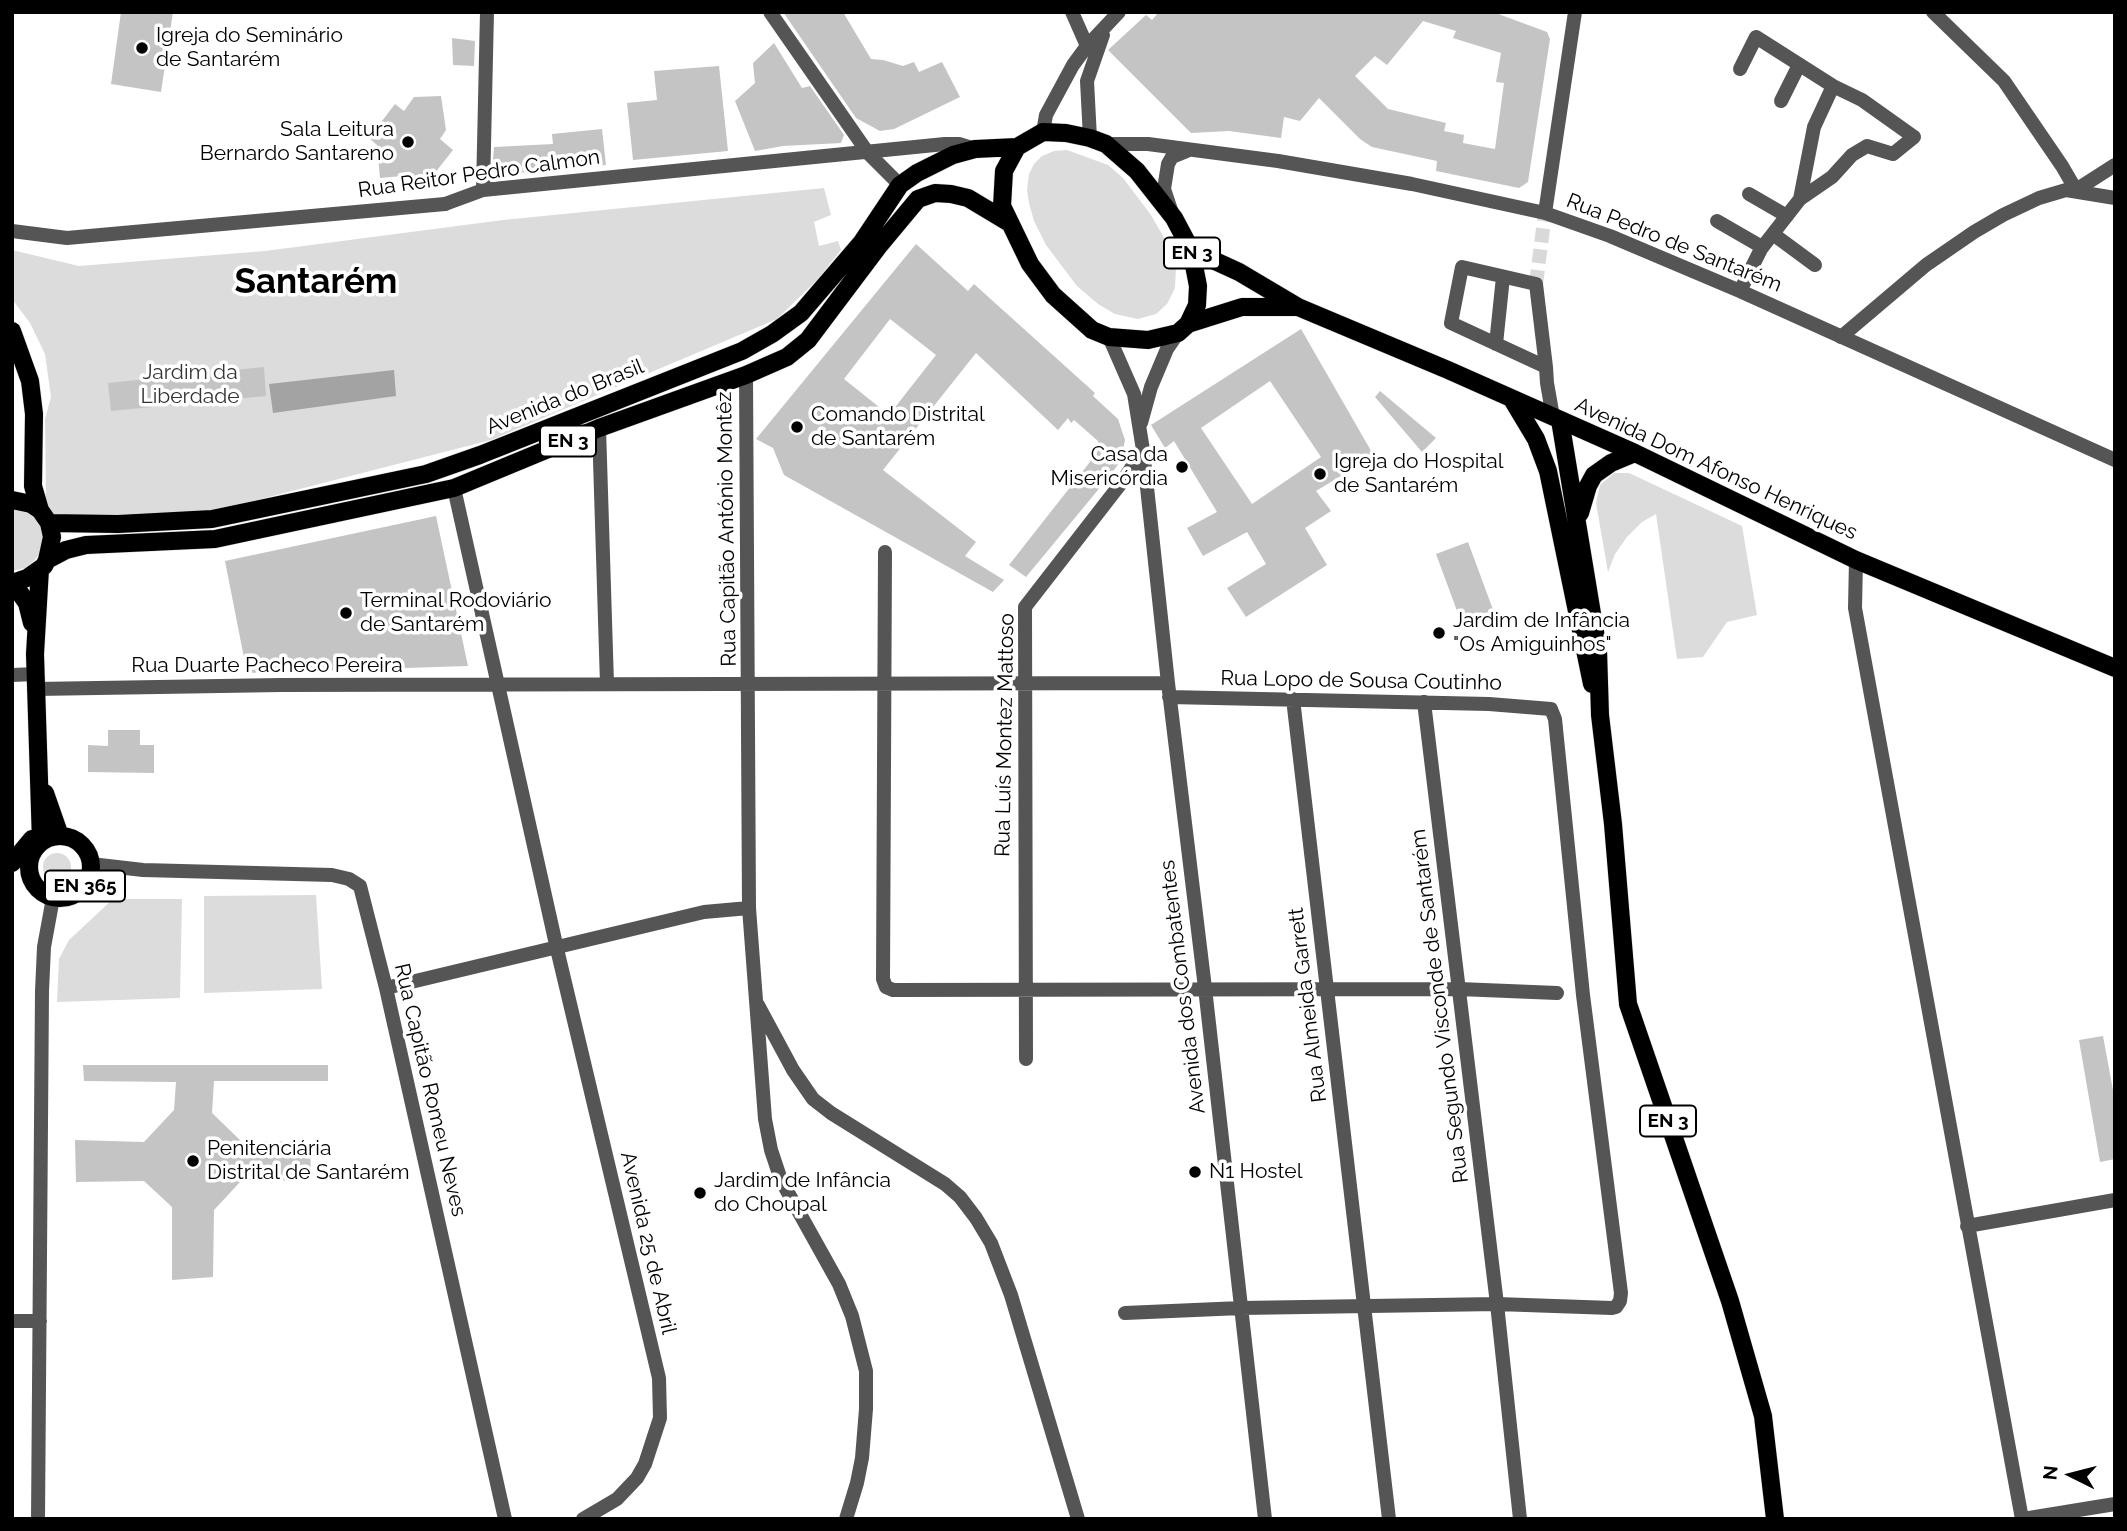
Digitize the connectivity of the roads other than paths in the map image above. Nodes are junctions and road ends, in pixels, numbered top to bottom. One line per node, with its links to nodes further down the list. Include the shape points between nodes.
1 (487, 12): 21 (street)
2 (770, 12): 18 (street)
3 (1072, 12): 8 (street)
4 (1119, 12): 7 (street)
5 (1575, 12): 26 (street)
6 (1933, 12): 22 (street, via 2004,81)
7 (1106, 27): 8 (street); 14 (street, via 1087,81)
8 (1087, 46): 13 (street, via 1046,115)
9 (1799, 65): 10 (street, via 1756,37); 11 (street); 12 (street)
10 (1740, 69)
11 (1833, 86): 25 (street, via 1814,127); 25 (street, via 1862,100 1914,137 1893,154 1867,146)
12 (1780, 101)
13 (1042, 132): 14 (main road); 15 (main road, EN 3)
14 (1098, 141): 17 (street, Rua Pedro de Santarém); 28 (main road, EN 3, via 1138,171)
15 (1017, 147): 16 (main road, Avenida do Brasil / EN 3); 30 (main road, EN 3, via 1004,171 1002,206)
16 (975, 149): 18 (street, Rua Reitor Pedro Calmon, via 958,144); 20 (main road, Avenida do Brasil / EN 3, via 953,155)
17 (1191, 150): 26 (street, Rua Pedro de Santarém, via 1412,184); 28 (street, via 1172,157 1165,173 1164,189)
18 (868, 153): 20 (street); 21 (street, Rua Reitor Pedro Calmon)
19 (2115, 165): 22 (street)
20 (900, 184): 55 (main road, Avenida do Brasil / EN 3, via 863,242 801,313 772,334 741,351 502,446 426,474 212,519 118,524)
21 (483, 190): 31 (street, Rua Reitor Pedro Calmon, via 445,204 67,237)
22 (2076, 190): 24 (street); 42 (street, via 2039,198 1974,232 1926,265)
23 (1749, 194): 27 (street)
24 (2115, 198)
25 (1800, 199): 27 (street)
26 (1545, 213): 37 (street, Rua Pedro de Santarém)
27 (1787, 216): 32 (street)
28 (1174, 218): 34 (main road, EN 3)
29 (1717, 221): 33 (street)
30 (1008, 222): 41 (main road, EN 3, via 1053,295 1092,330); 45 (main road, Avenida do Brasil / EN 3, via 968,198 935,192 918,199 808,340 787,356)
31 (12, 231)
32 (1773, 234): 33 (street); 35 (street)
33 (1762, 247): 37 (street)
34 (1191, 250): 38 (main road, Avenida Dom Afonso Henriques / EN 3); 39 (main road, EN 3, via 1197,306)
35 (1815, 265)
36 (1503, 277): 43 (street); 43 (street, via 1462,267 1451,323); 44 (street, via 1536,284)
37 (1740, 291): 42 (street, Rua Pedro de Santarém)
38 (1298, 307): 39 (main road, Avenida Dom Afonso Henriques / EN 3, via 1242,307); 46 (main road, Avenida Dom Afonso Henriques / EN 3)
39 (1183, 329): 41 (main road, EN 3, via 1148,340); 49 (street, via 1167,349)
40 (12, 331): 55 (main road, via 30,381 33,486)
41 (1108, 337): 49 (street, Avenida dos Combatentes, via 1133,394)
42 (1841, 337): 52 (street, Rua Pedro de Santarém)
43 (1496, 344): 44 (street)
44 (1546, 368): 47 (street)
45 (746, 375): 48 (main road, Avenida do Brasil / EN 3); 67 (street, Rua Capitão António Montêz)
46 (1512, 398): 47 (main road, Avenida Dom Afonso Henriques / EN 3); 73 (main road, EN 3, via 1548,471)
47 (1556, 418): 51 (main road, Avenida Dom Afonso Henriques); 56 (main road, EN 3)
48 (599, 428): 53 (main road, Avenida do Brasil / EN 3); 68 (street)
49 (1139, 428): 50 (street, Avenida dos Combatentes)
50 (1143, 450): 66 (street, Rua Luís Montez Mattoso, via 1024,607); 70 (street, Avenida dos Combatentes)
51 (1635, 453): 56 (main road, via 1594,475); 58 (main road, Avenida Dom Afonso Henriques)
52 (2115, 460)
53 (454, 488): 59 (main road, Avenida do Brasil / EN 3, via 215,539 86,545 66,550); 69 (street, Avenida 25 de Abril)
54 (12, 500): 55 (main road, EN 3, via 31,504)
55 (45, 517): 59 (main road, via 52,537)
56 (1577, 522): 73 (main road, EN 3, via 1598,649)
57 (885, 552): 65 (street)
58 (1856, 560): 62 (main road, Avenida Dom Afonso Henriques); 94 (street, via 1855,608)
59 (43, 565): 60 (main road, EN 3); 61 (main road)
60 (13, 583): 61 (main road, via 27,603)
61 (35, 635): 64 (main road)
62 (2115, 668)
63 (12, 675): 64 (street, Rua Duarte Pacheco Pereira)
64 (36, 682): 69 (street, Rua Duarte Pacheco Pereira); 74 (main road)
65 (883, 682): 66 (street, Rua Lopo de Sousa Coutinho); 67 (street, Rua Duarte Pacheco Pereira); 87 (street, via 886,987)
66 (1024, 682): 70 (street, Rua Lopo de Sousa Coutinho); 87 (street, Rua Luís Montez Mattoso)
67 (749, 683): 68 (street, Rua Duarte Pacheco Pereira); 83 (street, Rua Capitão António Montêz)
68 (607, 684): 69 (street, Rua Duarte Pacheco Pereira)
69 (498, 686): 84 (street, Avenida 25 de Abril)
70 (1168, 690): 71 (street, Rua Lopo de Sousa Coutinho); 86 (street, Avenida dos Combatentes)
71 (1293, 699): 72 (street, Rua Lopo de Sousa Coutinho); 88 (street, Rua Almeida Garrett)
72 (1424, 702): 89 (street, Rua Segundo Visconde de Santarém); 95 (street, Rua Lopo de Sousa Coutinho, via 1551,709 1555,719 1583,995 1621,1293 1618,1306 1612,1308)
73 (1600, 715): 110 (main road, EN 3, via 1628,1004 1730,1301 1763,1416)
74 (38, 771): 75 (main road); 76 (main road)
75 (40, 819): 77 (main road); 78 (main road, via 30,844)
76 (60, 836): 77 (main road, EN 365); 79 (main road, EN 365, via 77,841)
77 (36, 849): 78 (main road, EN 365); 81 (main road, EN 365, via 29,869)
78 (12, 863)
79 (91, 864): 82 (main road, EN 365, via 81,891); 85 (street, Rua Capitão Romeu Neves, via 143,870 332,875 355,881 363,892)
80 (12, 880): 81 (main road, EN 365)
81 (32, 882): 82 (main road, EN 365)
82 (53, 898): 100 (street, via 42,991)
83 (749, 908): 84 (street, via 705,912); 91 (street, Rua Capitão António Montêz)
84 (557, 949): 85 (street); 104 (street, Avenida 25 de Abril, via 661,1401 651,1451 637,1478 617,1499)
85 (386, 988): 103 (street, Rua Capitão Romeu Neves)
86 (1205, 988): 87 (street); 88 (street); 97 (street, Avenida dos Combatentes)
87 (1025, 989): 92 (street, Rua Luís Montez Mattoso)
88 (1328, 989): 89 (street); 96 (street, Rua Almeida Garrett)
89 (1458, 989): 90 (street); 95 (street, Rua Segundo Visconde de Santarém)
90 (1557, 993)
91 (754, 998): 105 (street, Rua Capitão António Montêz, via 771,1150 792,1203 839,1284 866,1371 862,1458); 106 (street, via 813,1099 945,1184 976,1218 1012,1295)
92 (1026, 1059)
93 (2115, 1200): 94 (street)
94 (1967, 1226): 111 (street)
95 (1497, 1304): 96 (street); 109 (street, Rua Segundo Visconde de Santarém)
96 (1363, 1306): 97 (street); 108 (street, Rua Almeida Garrett)
97 (1241, 1308): 98 (street); 107 (street, Avenida dos Combatentes)
98 (1125, 1313)
99 (12, 1321): 100 (street)
100 (40, 1321): 102 (street)
101 (2115, 1503): 111 (street)
102 (38, 1519)
103 (505, 1519)
104 (583, 1519)
105 (846, 1519)
106 (1078, 1519)
107 (1265, 1519)
108 (1389, 1519)
109 (1520, 1519)
110 (1775, 1519)
111 (2023, 1519)

